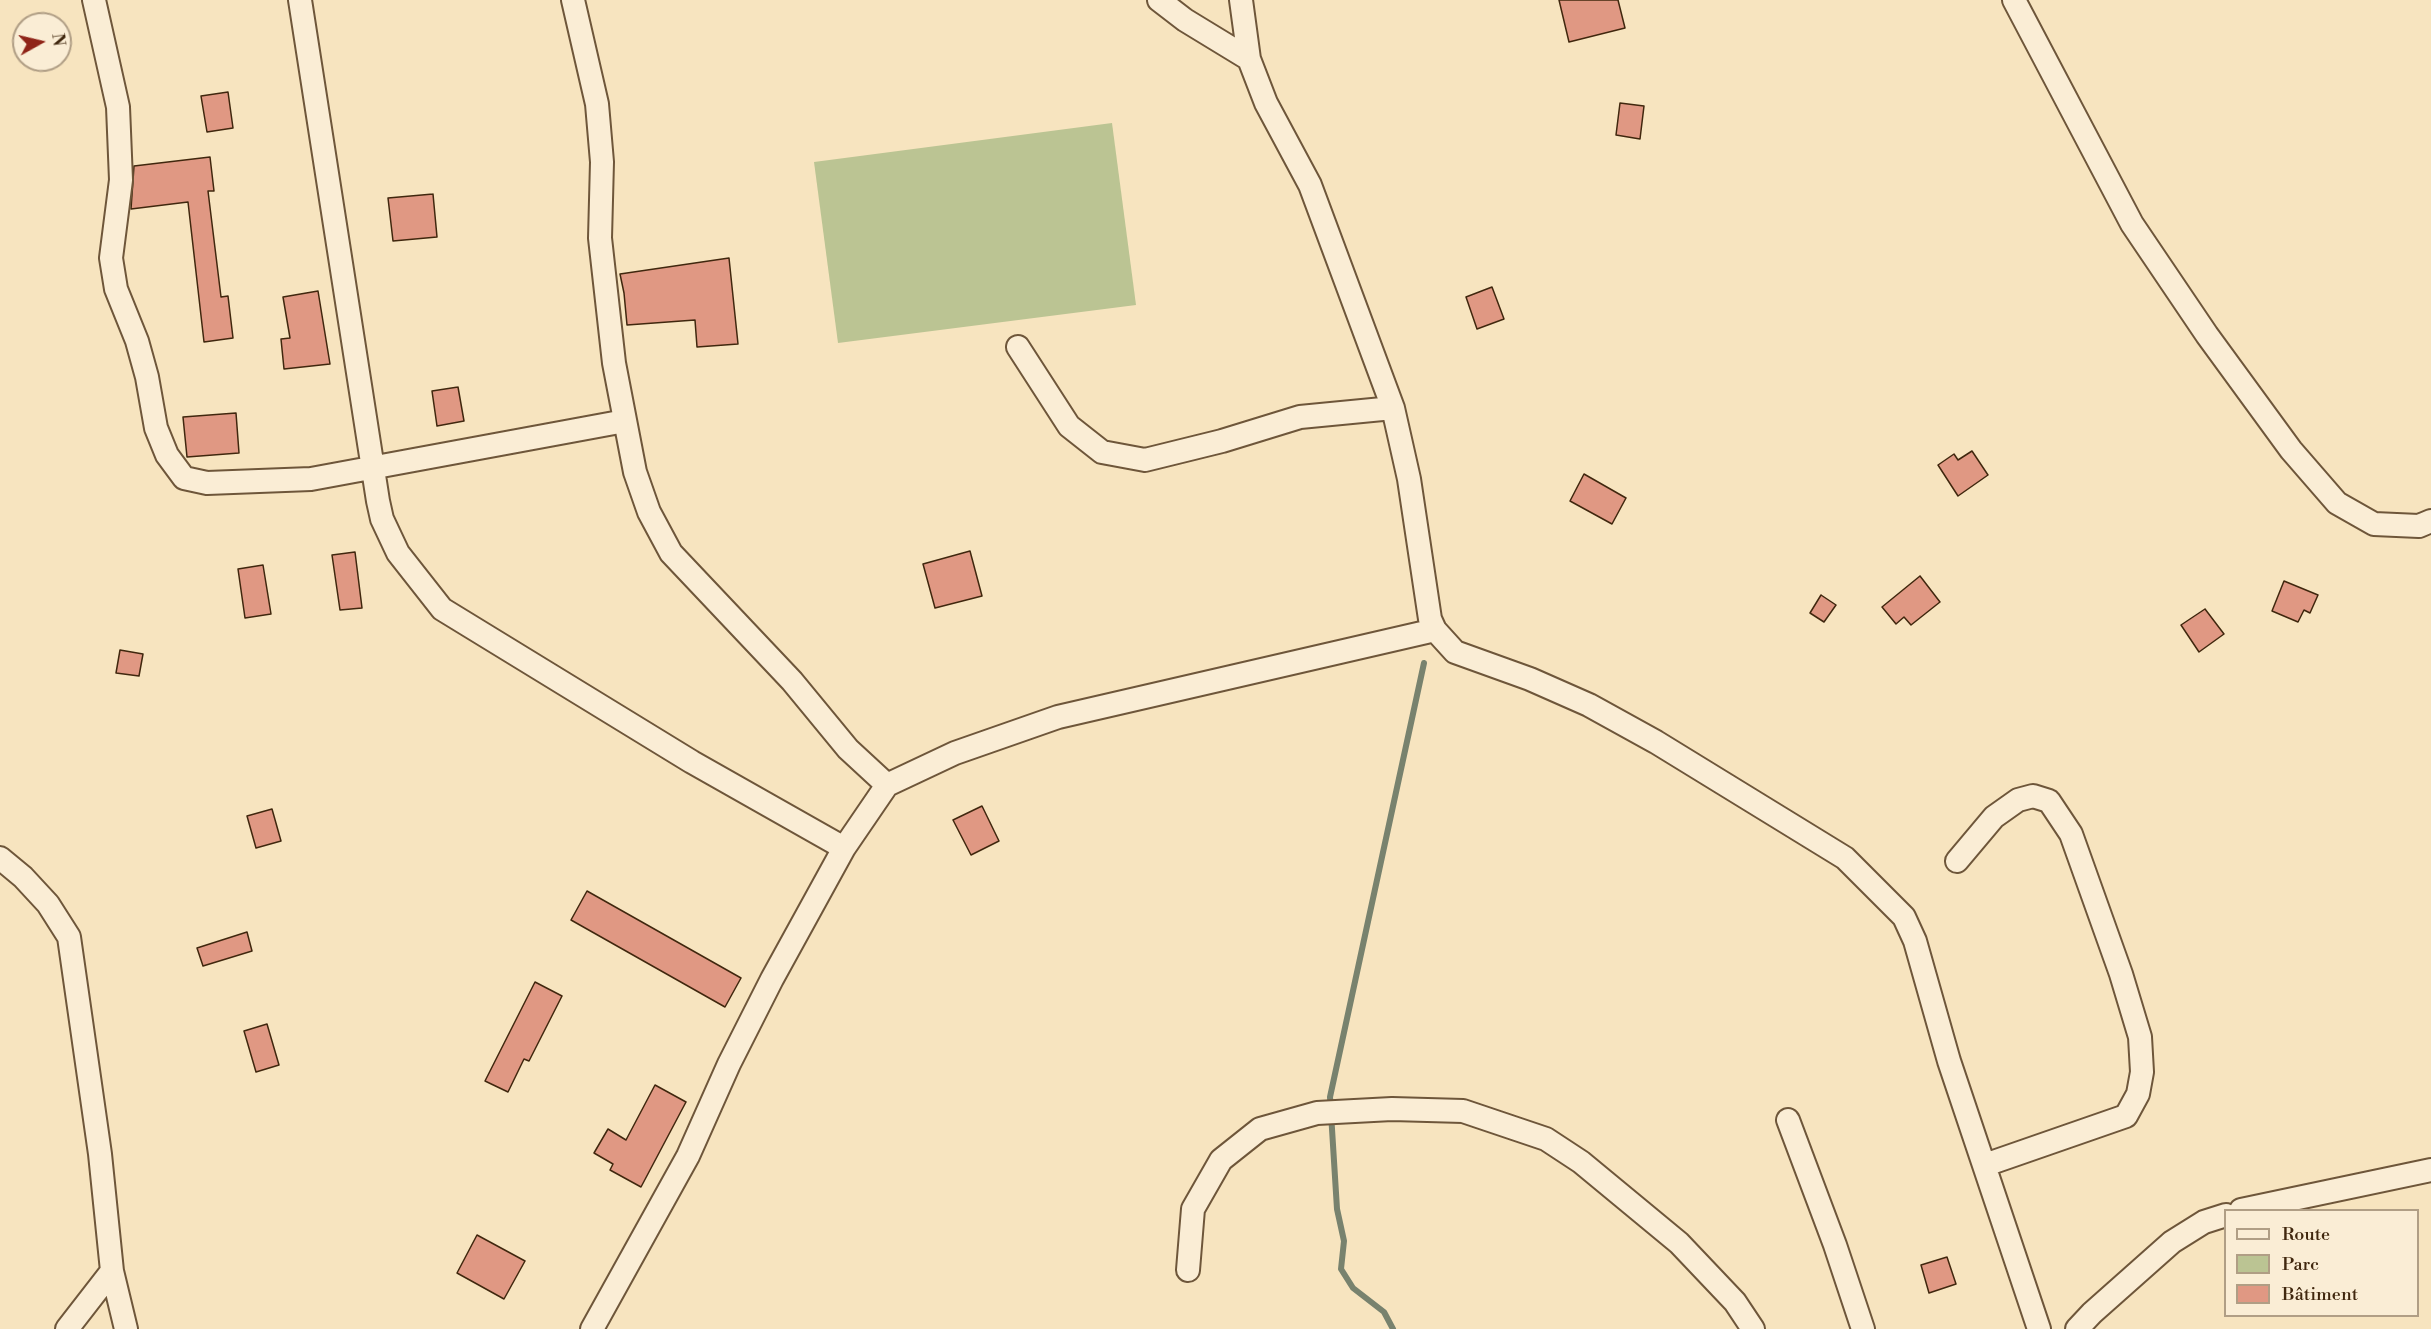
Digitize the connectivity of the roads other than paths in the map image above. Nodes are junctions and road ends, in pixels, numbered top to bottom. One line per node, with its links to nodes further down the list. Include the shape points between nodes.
1 (94, 0): 11 (street, via 118,107 121,180 111,258 116,289 137,341 156,428 167,455 184,478 207,483 311,479)
2 (300, 0): 11 (street)
3 (573, 0): 10 (street, via 597,104 602,162 600,238 614,363)
4 (1159, 0): 7 (street)
5 (1241, 0): 7 (street)
6 (2014, 0): 12 (street, via 2132,224 2291,450 2337,503 2374,524 2419,526)
7 (1249, 59): 9 (street, via 1266,103 1310,185)
8 (1018, 346): 9 (street, via 1070,426 1102,452 1145,460 1300,417)
9 (1394, 408): 13 (street)
10 (625, 421): 11 (street); 14 (street, via 635,472 649,512 671,553 792,681 848,748)
11 (374, 468): 15 (street, via 382,519 398,553 442,609 692,762)
12 (2431, 521)
13 (1435, 630): 14 (street, via 1059,717 955,753); 19 (street, via 1455,652 1530,679 1656,742 1845,858 1886,897 1904,917 1915,941 1949,1061)
14 (887, 785): 15 (street)
15 (844, 848): 27 (street, via 729,1065 688,1156)
16 (0, 858): 24 (street, via 48,904 69,937 100,1154)
17 (1957, 861): 19 (street, via 1994,817 2018,800 2033,796 2049,801 2071,834 2140,1037 2142,1072 2138,1094 2126,1116)
18 (1788, 1120): 29 (street)
19 (1985, 1165): 30 (street)
20 (2431, 1170): 21 (street)
21 (2246, 1209)
22 (2224, 1216): 31 (street, via 2204,1222 2172,1242)
23 (1188, 1270): 28 (street, via 1193,1209 1221,1160 1260,1130 1317,1113 1463,1110 1546,1139 1606,1181 1679,1243 1735,1302)
24 (112, 1271): 25 (street); 26 (street)
25 (67, 1329)
26 (126, 1329)
27 (592, 1329)
28 (1753, 1329)
29 (1863, 1329)
30 (2039, 1329)
31 (2077, 1329)

